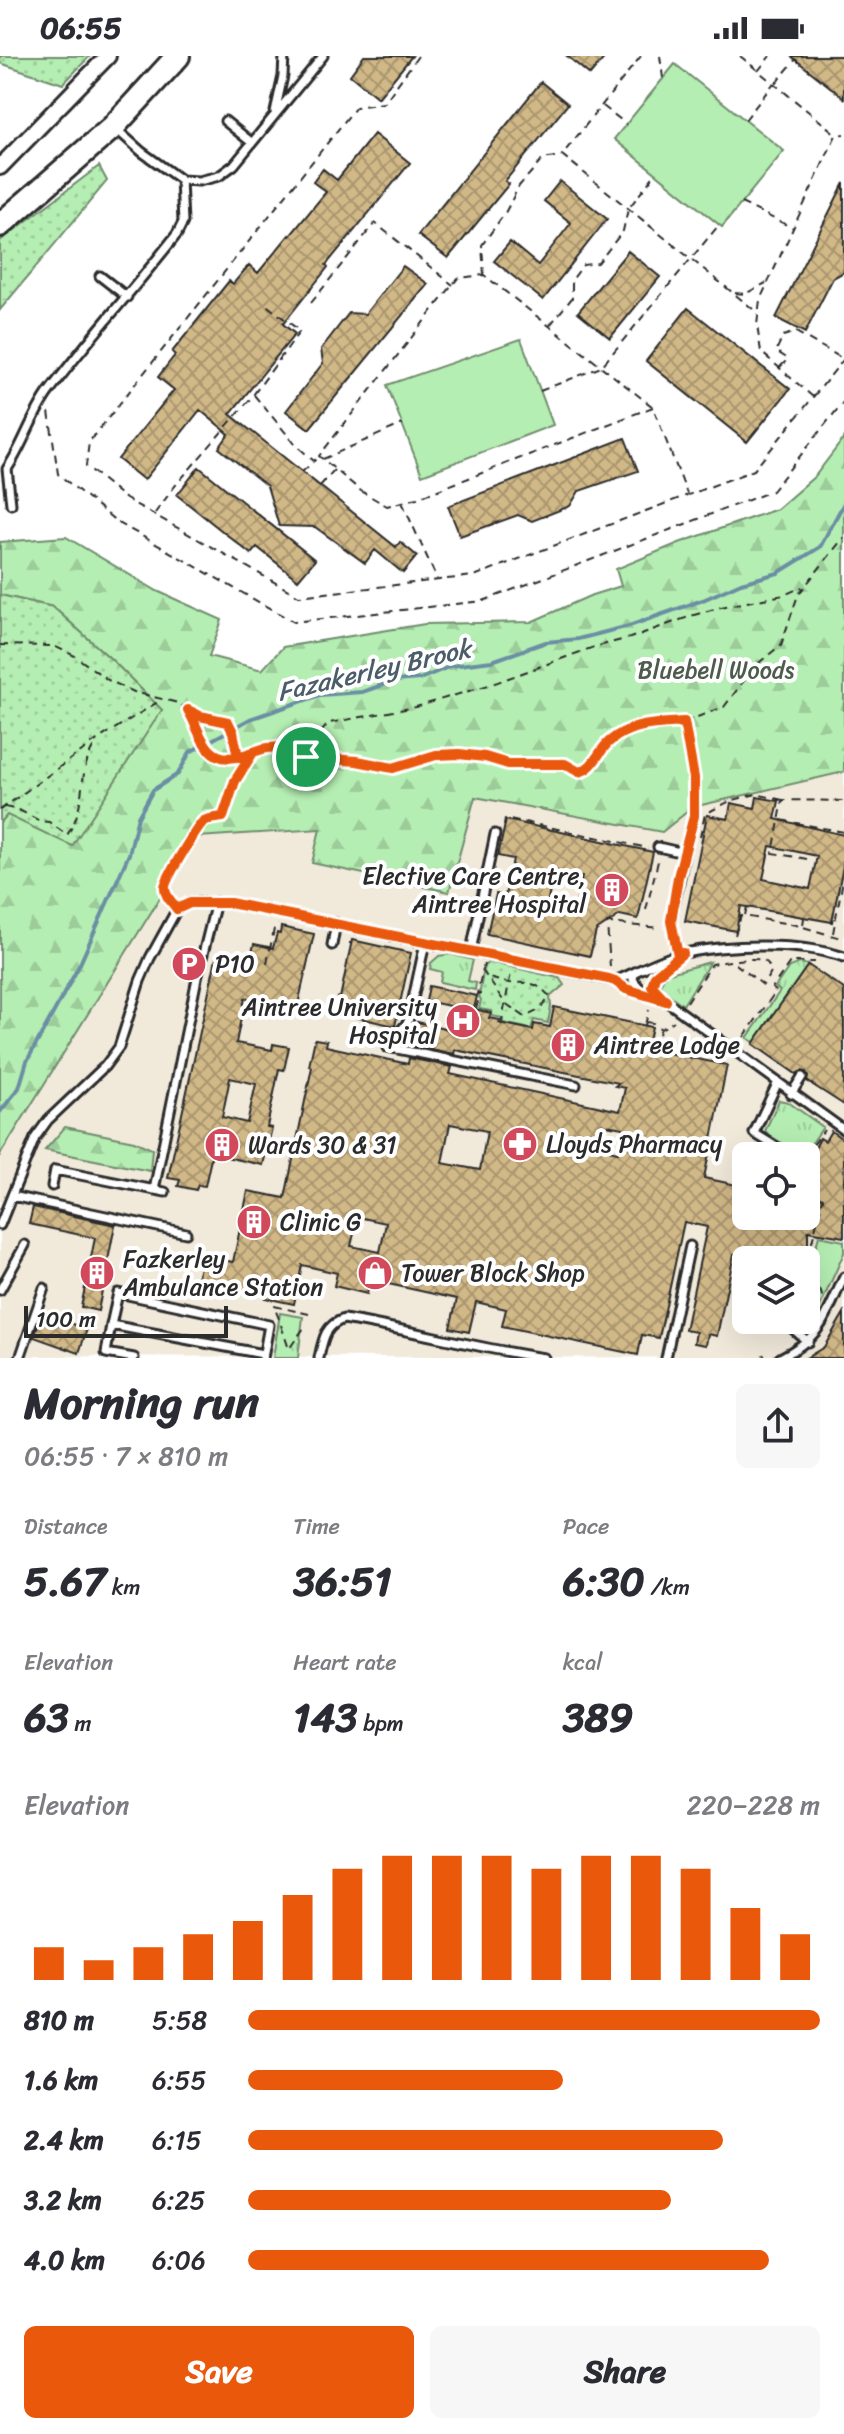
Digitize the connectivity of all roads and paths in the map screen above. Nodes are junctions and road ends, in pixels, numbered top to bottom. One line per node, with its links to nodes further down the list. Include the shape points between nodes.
1 (108, 56): 24 (street)
2 (178, 56): 19 (street)
3 (284, 56): 15 (lane)
4 (323, 56): 15 (lane)
5 (418, 56): 62 (path, via 384,103 356,107 89,442 86,466)
6 (641, 56): 14 (path)
7 (660, 56): 12 (path)
8 (740, 56): 11 (path)
9 (770, 56): 11 (path)
10 (796, 59): 13 (path)
11 (758, 71): 13 (path)
12 (663, 78)
13 (774, 84): 16 (path); 21 (path)
14 (602, 105): 18 (path); 23 (path)
15 (274, 114): 22 (lane)
16 (745, 120)
17 (225, 121): 22 (lane)
18 (626, 124)
19 (113, 127): 26 (lane); 29 (street)
20 (844, 134): 21 (path)
21 (836, 135): 31 (path)
22 (251, 142): 26 (lane, via 219,176)
23 (562, 155): 28 (path); 33 (path, via 543,159 519,186 482,245)
24 (0, 167)
25 (656, 173): 28 (path)
26 (181, 180): 38 (lane, via 183,222)
27 (741, 203): 31 (path)
28 (628, 209): 32 (path); 42 (path, via 623,231 598,263 583,265 572,280 572,298)
29 (0, 225)
30 (719, 225): 32 (path)
31 (794, 228): 35 (path)
32 (692, 259): 37 (path); 44 (path)
33 (484, 275): 36 (path, via 458,278); 42 (path)
34 (100, 276): 38 (lane)
35 (769, 282): 37 (path, via 745,294); 41 (path)
36 (453, 285): 40 (path, via 375,223); 53 (path)
37 (734, 293): 41 (path)
38 (127, 297): 48 (lane)
39 (264, 303): 47 (path, via 300,331)
40 (311, 303)
41 (758, 313): 45 (path, via 761,352)
42 (549, 325): 44 (path)
43 (844, 359): 45 (path, via 796,332 783,336 776,351 788,359); 49 (path)
44 (601, 367): 46 (path); 51 (path)
45 (779, 368): 49 (path)
46 (540, 391)
47 (254, 394): 55 (path); 62 (path)
48 (47, 395): 50 (path, via 58,474 117,522 294,622 483,601 772,491); 61 (lane, via 7,469)
49 (813, 397): 59 (path, via 754,470)
50 (844, 401)
51 (653, 407): 59 (path); 60 (path)
52 (403, 424): 54 (path)
53 (319, 456): 54 (path); 55 (path)
54 (323, 460): 56 (path)
55 (314, 461): 57 (path)
56 (334, 469): 58 (path); 60 (path, via 387,506)
57 (302, 472)
58 (320, 486)
59 (688, 495): 64 (path, via 474,576)
60 (402, 502): 64 (path)
61 (11, 504)
62 (154, 514): 64 (path, via 299,596)
63 (844, 537): 65 (path)
64 (438, 580)
65 (804, 586): 69 (path, via 781,645 755,666 724,707); 73 (path, via 694,615 416,707 329,723)
66 (0, 645): 67 (path, via 54,646 108,680)
67 (162, 700): 68 (path); 70 (path)
68 (188, 710): 72 (path, via 211,752 221,758); 72 (path, via 228,722)
69 (684, 722): 73 (path, via 643,724 621,733 588,770 579,772 565,764 508,764 459,754 393,768); 80 (path, via 694,778)
70 (100, 738): 76 (path); 76 (path, via 85,762 77,819 67,835 49,822)
71 (252, 754): 72 (path); 73 (path, via 277,748); 87 (path, via 235,781 223,817 203,821 164,887)
72 (238, 757)
73 (306, 757)
74 (783, 800): 75 (path); 77 (path); 80 (path, via 756,794 730,801 705,814 699,841)
75 (844, 801)
76 (2, 808)
77 (779, 820): 78 (path); 83 (path, via 773,853)
78 (844, 832)
79 (499, 833): 88 (path, via 505,818 660,851); 100 (lane)
80 (688, 838): 82 (lane)
81 (658, 847): 82 (lane)
82 (684, 853): 101 (lane, via 671,921)
83 (807, 859)
84 (844, 875): 95 (path)
85 (216, 902): 87 (lane); 92 (lane); 133 (lane)
86 (747, 907): 89 (path)
87 (177, 909): 135 (lane, via 140,981 119,1047 35,1138)
88 (646, 910)
89 (744, 916): 93 (path); 96 (path)
90 (804, 918): 93 (path)
91 (283, 923): 106 (path, via 274,929)
92 (336, 923): 98 (lane); 99 (lane)
93 (802, 926): 95 (path)
94 (665, 928): 109 (path, via 607,923)
95 (833, 934): 97 (path)
96 (731, 936)
97 (844, 939)
98 (425, 943): 100 (lane); 126 (lane, via 408,1022 387,1047)
99 (332, 945)
100 (471, 951): 112 (lane)
101 (681, 954): 102 (lane, via 761,945); 110 (lane); 115 (lane, via 655,976 652,986)
102 (844, 957)
103 (732, 961): 103 (path, via 763,985 771,972 761,959); 119 (path, via 712,964)
104 (814, 962): 122 (path, via 790,962)
105 (484, 963): 108 (path)
106 (267, 964)
107 (512, 968): 113 (path)
108 (482, 970): 111 (path); 117 (path)
109 (610, 973)
110 (634, 973): 112 (lane); 114 (lane, via 633,980)
111 (489, 978): 113 (path); 116 (path)
112 (615, 981): 114 (lane)
113 (509, 983): 116 (path); 116 (path, via 540,985 550,997 525,1017)
114 (646, 995): 115 (lane)
115 (666, 1001): 119 (lane)
116 (505, 1003): 120 (path)
117 (476, 1009)
118 (649, 1010): 121 (path, via 646,1024)
119 (680, 1012): 121 (path); 125 (lane)
120 (501, 1025)
121 (661, 1029): 123 (path)
122 (744, 1037)
123 (656, 1048)
124 (802, 1077): 127 (lane)
125 (777, 1084): 127 (lane); 130 (lane, via 754,1133)
126 (576, 1085)
127 (791, 1094): 129 (lane)
128 (827, 1125): 131 (path)
129 (844, 1130)
130 (767, 1142)
131 (815, 1142)
132 (52, 1186): 133 (lane, via 55,1170)
133 (154, 1190): 134 (lane)
134 (165, 1192)
135 (12, 1196): 136 (lane); 138 (lane)
136 (0, 1225)
137 (815, 1230): 144 (path, via 809,1254)
138 (186, 1233)
139 (25, 1245): 143 (lane)
140 (690, 1246): 156 (lane)
141 (844, 1277): 149 (lane)
142 (44, 1288): 152 (lane)
143 (0, 1290)
144 (823, 1300)
145 (309, 1314): 147 (path, via 274,1306 289,1349)
146 (111, 1325): 151 (lane); 151 (lane, via 118,1293 269,1325); 153 (lane, via 106,1353)
147 (306, 1325)
148 (799, 1334): 149 (lane)
149 (808, 1342): 157 (lane)
150 (505, 1355): 154 (lane, via 439,1336 344,1319 325,1333); 155 (lane)
151 (263, 1356)
152 (20, 1358)
153 (134, 1358)
154 (317, 1358)
155 (544, 1358)
156 (666, 1358)
157 (780, 1358)

